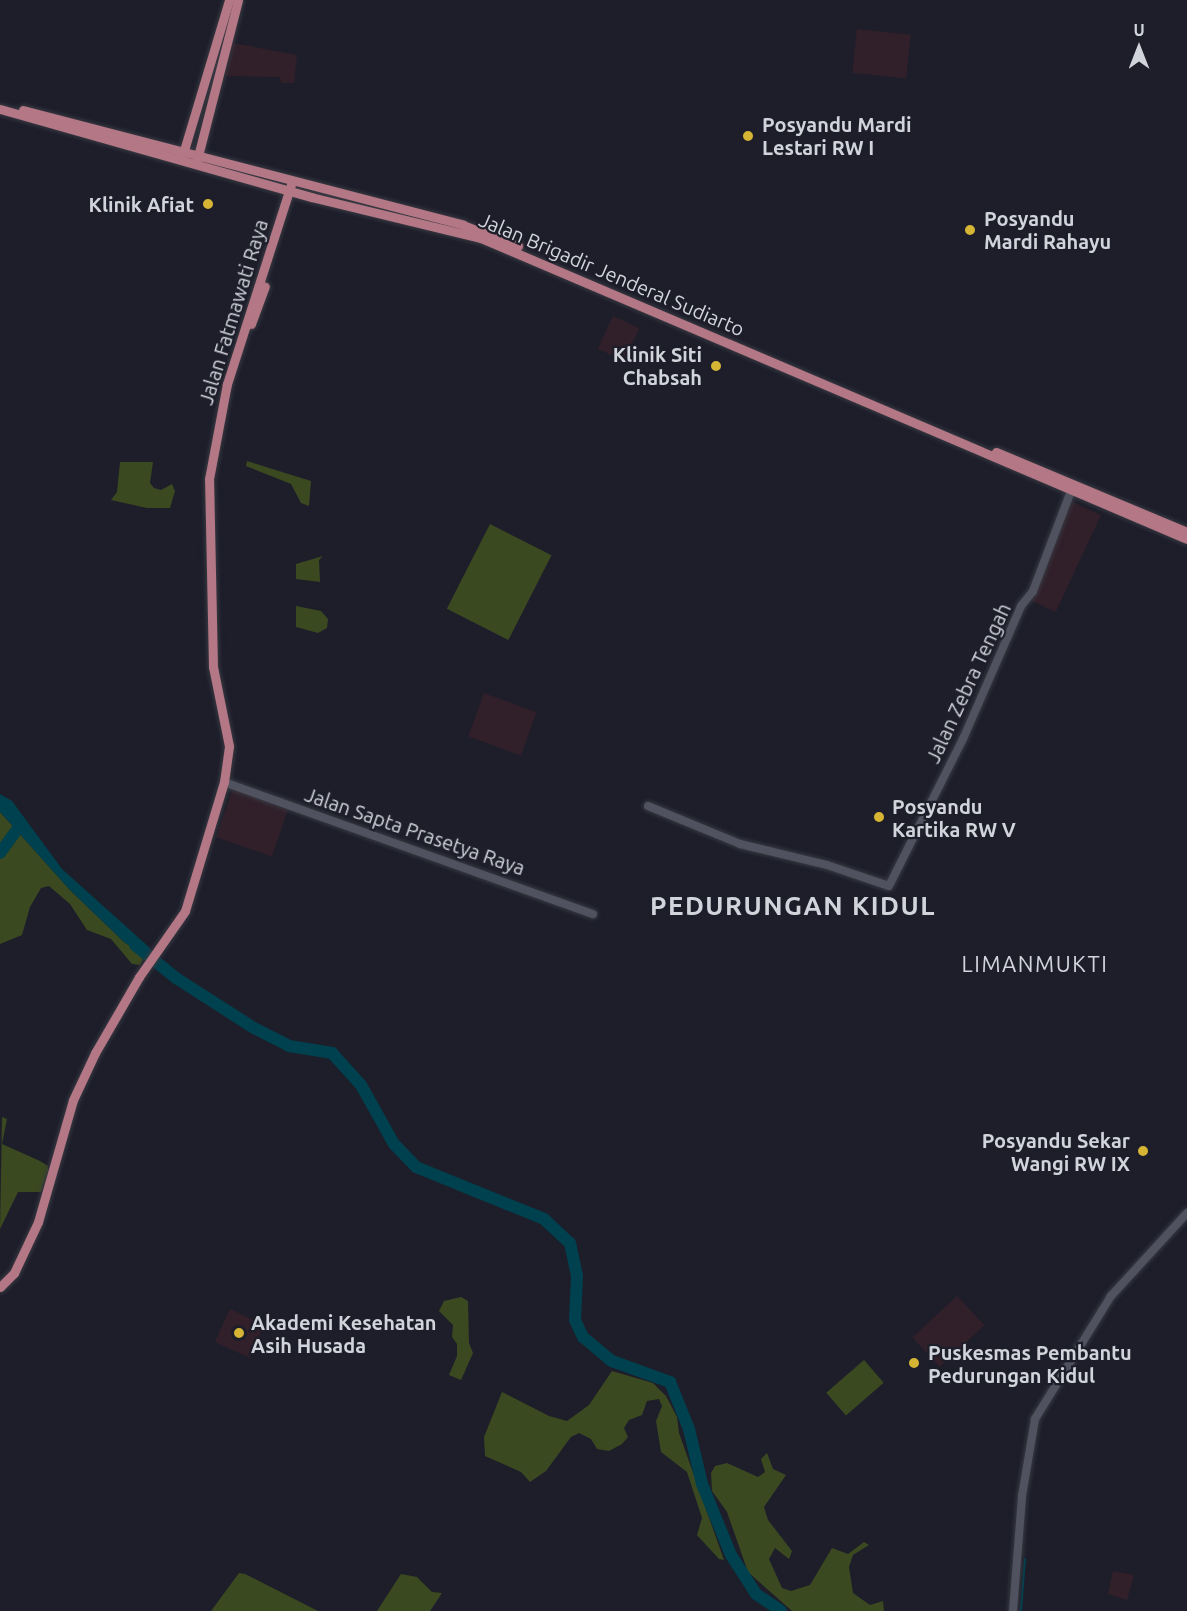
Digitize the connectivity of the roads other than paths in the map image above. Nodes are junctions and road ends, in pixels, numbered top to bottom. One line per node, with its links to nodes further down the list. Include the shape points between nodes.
1 (229, 0): 3 (main road)
2 (238, 0): 4 (main road)
3 (210, 59): 4 (main road); 7 (main road)
4 (221, 63): 8 (main road)
5 (0, 104): 7 (main road, Jalan Brigadir Jenderal Sudiarto)
6 (0, 110): 7 (main road, Jalan Brigadir Jenderal Sudiarto)
7 (182, 156): 8 (main road, Jalan Brigadir Jenderal Sudiarto)
8 (197, 160): 9 (main road, Jalan Brigadir Jenderal Sudiarto)
9 (293, 187): 10 (main road, Jalan Brigadir Jenderal Sudiarto, via 476,229); 14 (main road, Jalan Fatmawati Raya, via 227,384 211,467 212,660 229,746)
10 (654, 308): 11 (main road, Jalan Brigadir Jenderal Sudiarto); 12 (main road, Jalan Brigadir Jenderal Sudiarto)
11 (1071, 491): 13 (main road, Jalan Brigadir Jenderal Sudiarto); 15 (street, Jalan Zebra Tengah, via 1033,591 1021,606 963,739 889,886 735,842)
12 (1187, 532)
13 (1187, 539)
14 (224, 782): 16 (street, Jalan Sapta Prasetya Raya); 18 (main road, Jalan Fatmawati Raya, via 185,911 138,977 83,1077 38,1222 14,1273)
15 (648, 806)
16 (593, 914)
17 (1187, 1213): 19 (street, via 1111,1296 1035,1419 1022,1496)
18 (0, 1287)
19 (1013, 1611)

